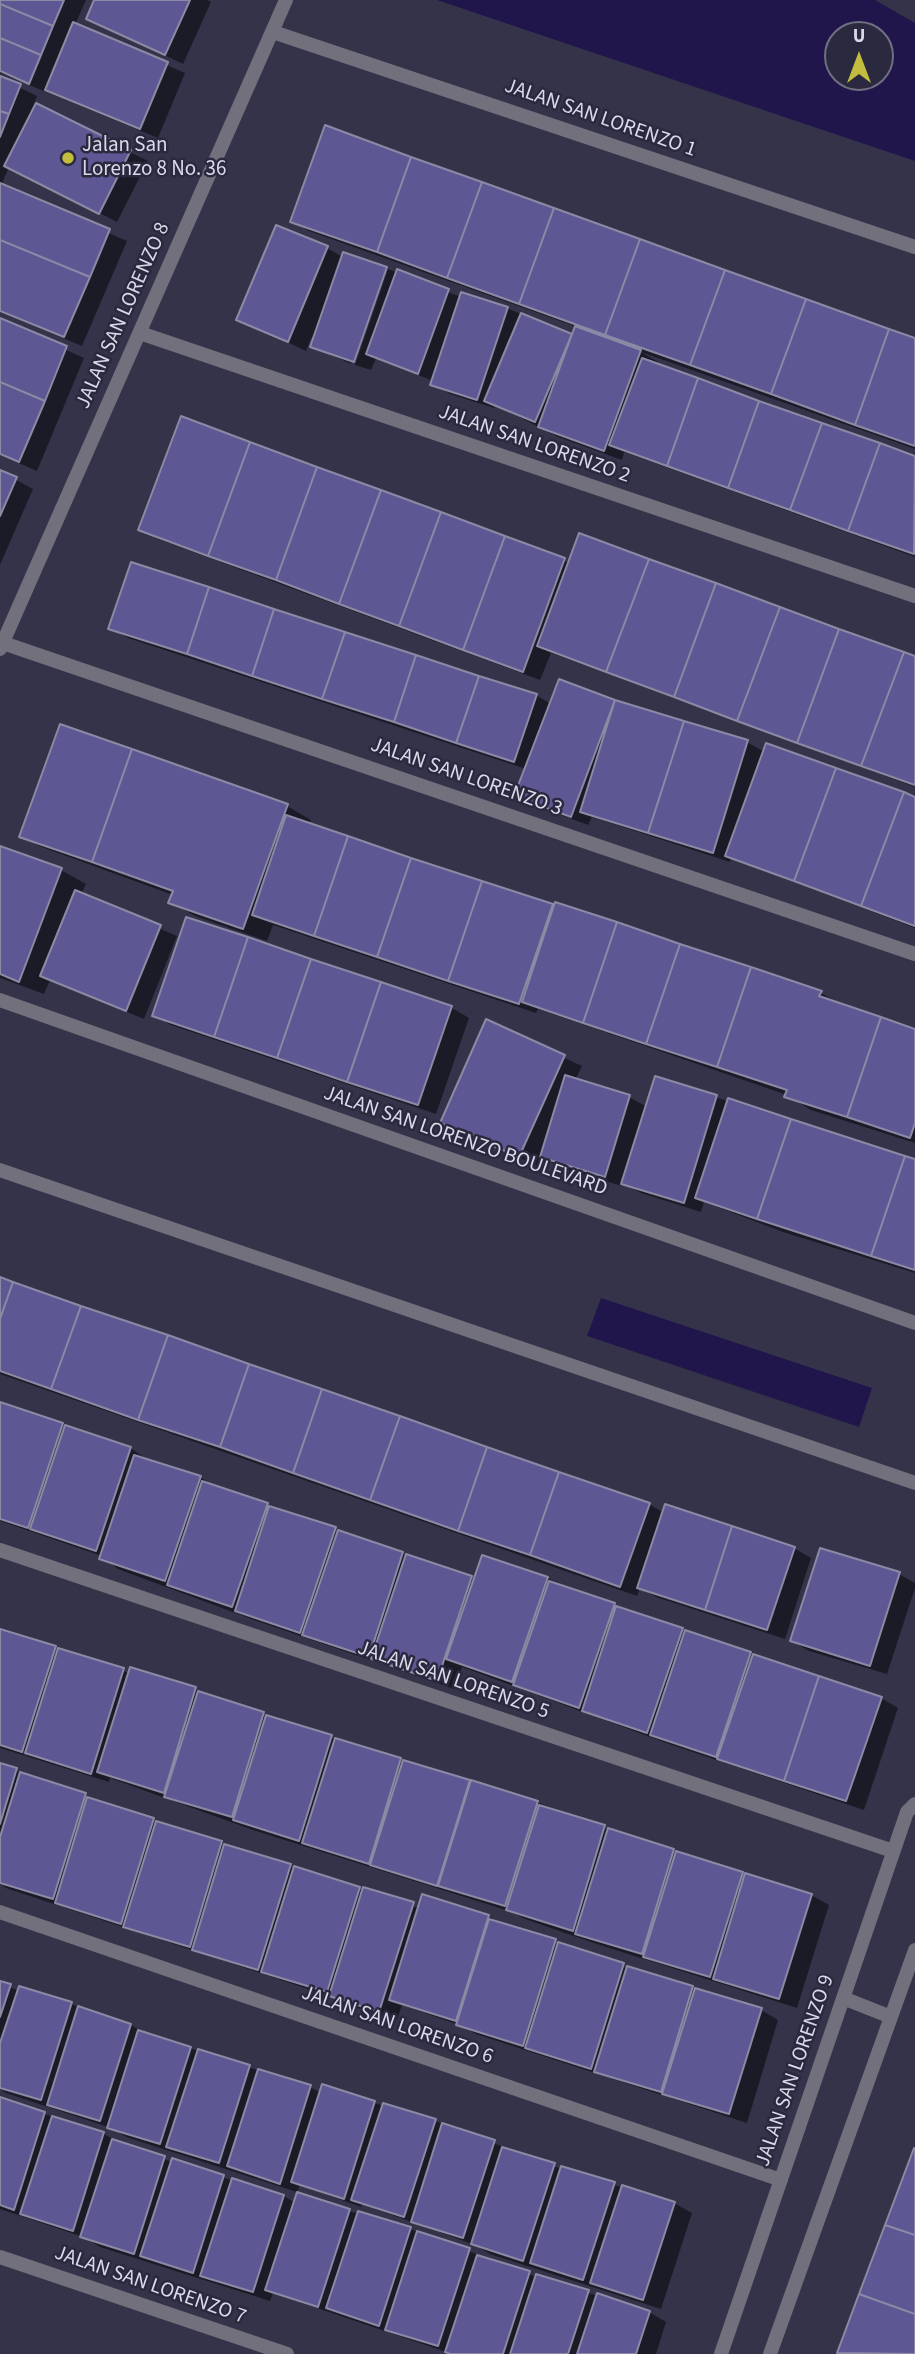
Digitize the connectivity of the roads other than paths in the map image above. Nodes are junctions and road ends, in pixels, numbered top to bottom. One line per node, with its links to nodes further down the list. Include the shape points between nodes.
1 (286, 0): 2 (street, JALAN SAN LORENZO 8)
2 (272, 32): 3 (street, JALAN SAN LORENZO 1); 4 (street, JALAN SAN LORENZO 8)
3 (915, 247)
4 (140, 333): 5 (street, JALAN SAN LORENZO 2); 6 (street, JALAN SAN LORENZO 8)
5 (915, 596)
6 (1, 646): 7 (street, JALAN SAN LORENZO 3)
7 (915, 954)
8 (0, 1000): 10 (street, JALAN SAN LORENZO BOULEVARD)
9 (0, 1170): 11 (street)
10 (915, 1324)
11 (915, 1483)
12 (0, 1550): 14 (street, JALAN SAN LORENZO 5)
13 (915, 1804): 14 (street, JALAN SAN LORENZO 9, via 907,1812)
14 (893, 1851): 17 (street, JALAN SAN LORENZO 9)
15 (0, 1912): 19 (street, JALAN SAN LORENZO 6)
16 (915, 1950): 18 (street)
17 (843, 1998): 18 (street); 19 (street, JALAN SAN LORENZO 9)
18 (891, 2017): 23 (street)
19 (780, 2180): 22 (street, JALAN SAN LORENZO 9)
20 (0, 2257): 21 (street, JALAN SAN LORENZO 7)
21 (287, 2354)
22 (721, 2354)
23 (770, 2354)

